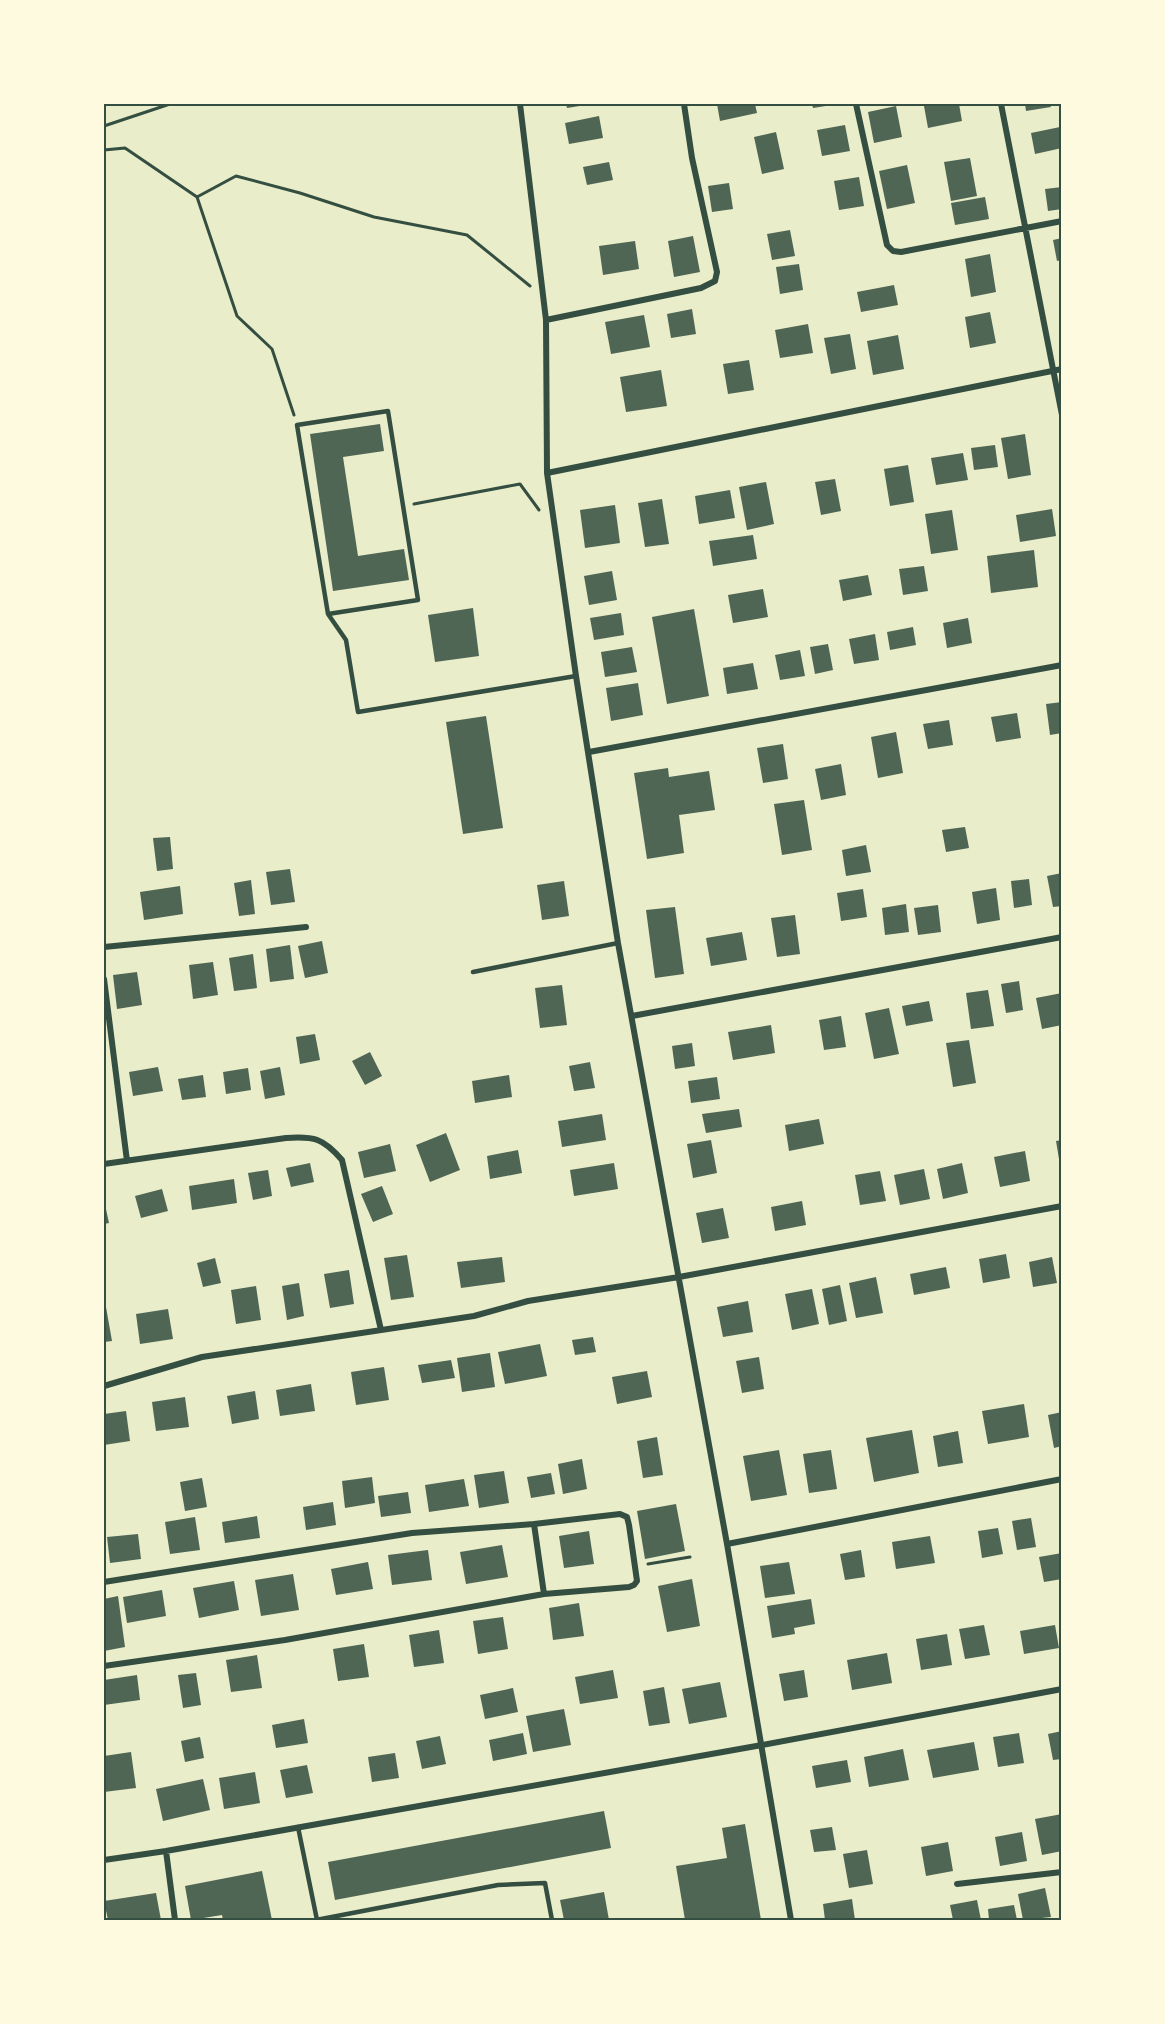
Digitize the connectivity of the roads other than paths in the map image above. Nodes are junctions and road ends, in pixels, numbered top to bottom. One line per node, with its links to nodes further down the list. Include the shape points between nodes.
1 (520, 104): 7 (street)
2 (684, 104): 7 (street, via 717,272 715,281 701,288)
3 (856, 104): 6 (street, via 887,245 893,251)
4 (1001, 104): 6 (street)
5 (1062, 221): 6 (street)
6 (1024, 228): 9 (street)
7 (546, 320): 11 (street)
8 (1062, 369): 9 (street)
9 (1053, 371): 10 (street); 11 (street)
10 (1062, 415)
11 (547, 473): 14 (street)
12 (328, 614): 12 (lane, via 418,600 388,411 297,425); 14 (lane, via 346,640 358,712)
13 (1062, 665): 15 (street)
14 (576, 676): 15 (street)
15 (589, 752): 18 (street)
16 (306, 927): 19 (street)
17 (1062, 937): 22 (street)
18 (618, 943): 20 (lane); 22 (street)
19 (104, 946)
20 (473, 972)
21 (104, 979): 23 (street)
22 (632, 1016): 26 (street)
23 (127, 1161): 24 (street); 27 (street, via 303,1136 330,1146 342,1160)
24 (104, 1164)
25 (1062, 1206): 26 (street)
26 (679, 1277): 27 (street); 31 (street)
27 (381, 1330): 28 (street, via 202,1357)
28 (104, 1386)
29 (1062, 1479): 31 (street)
30 (534, 1524): 32 (street, via 412,1533); 33 (street); 33 (street, via 620,1514 627,1517 637,1581 629,1587)
31 (727, 1544): 36 (street)
32 (104, 1582)
33 (544, 1594): 34 (street, via 285,1640)
34 (104, 1666)
35 (1062, 1689): 36 (street)
36 (762, 1745): 37 (street); 45 (street)
37 (298, 1827): 38 (street); 43 (lane)
38 (166, 1851): 39 (street); 42 (street)
39 (104, 1860)
40 (1062, 1872): 41 (street)
41 (957, 1884)
42 (175, 1920)
43 (316, 1920): 44 (lane, via 498,1885 545,1883)
44 (552, 1920)
45 (791, 1920)

